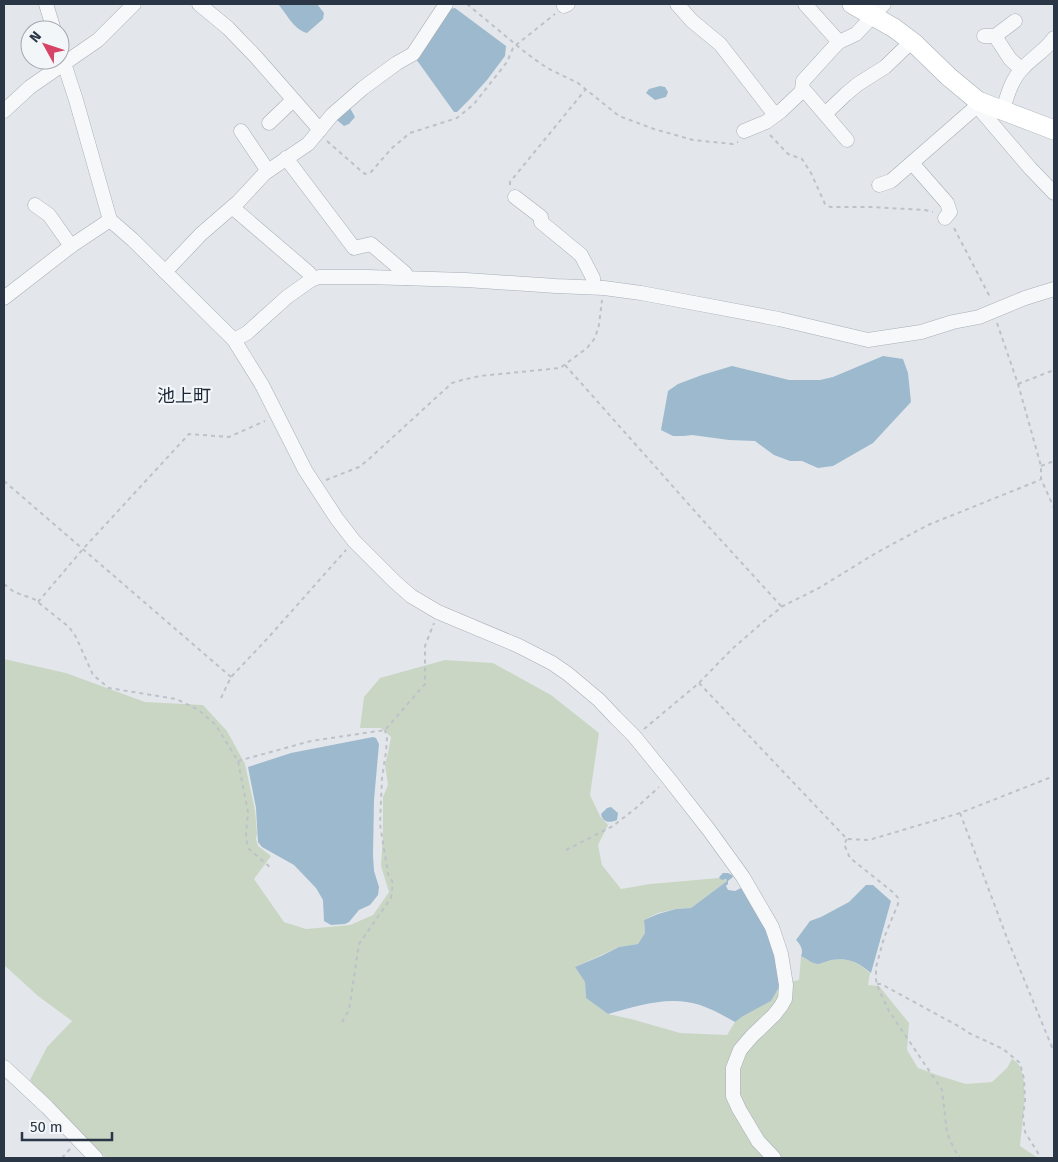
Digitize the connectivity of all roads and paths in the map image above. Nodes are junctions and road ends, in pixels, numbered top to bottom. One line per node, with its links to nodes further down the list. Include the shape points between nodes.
1 (46, 4): 11 (street)
2 (134, 4): 17 (street, via 98,40)
3 (199, 4): 23 (street, via 228,28)
4 (446, 4): 32 (street, via 413,54 363,88)
5 (467, 4): 16 (path)
6 (677, 4): 28 (street, via 720,44)
7 (804, 4): 15 (street)
8 (852, 4): 10 (street)
9 (566, 5): 16 (path)
10 (878, 10): 14 (street, via 894,28); 15 (street, via 856,34)
11 (51, 20)
12 (1015, 21): 18 (street, via 989,36)
13 (1054, 38): 18 (street)
14 (912, 41): 24 (street); 27 (street, via 885,67 858,84)
15 (839, 42): 22 (street, via 803,81)
16 (516, 45): 21 (path); 32 (path, via 507,62 474,104 457,118 410,133 371,172 365,174)
17 (70, 53)
18 (1021, 69): 25 (street, via 1008,92)
19 (48, 70): 26 (street)
20 (66, 70): 45 (street)
21 (586, 89): 34 (path, via 619,116 654,129 693,140 733,144); 41 (path, via 510,182 509,188)
22 (802, 90): 27 (street); 28 (street)
23 (293, 100): 29 (street); 32 (street)
24 (977, 103): 25 (street); 37 (street); 40 (street)
25 (1003, 110): 30 (street)
26 (4, 111)
27 (825, 114): 35 (street)
28 (775, 115): 34 (street)
29 (269, 123)
30 (1054, 130)
31 (241, 131): 38 (street)
32 (319, 131): 36 (street, via 308,144)
33 (768, 132): 44 (path, via 788,154 802,159 825,204 830,207 925,210)
34 (743, 136)
35 (847, 140)
36 (286, 158): 38 (street); 48 (street, via 354,248 371,244)
37 (912, 163): 39 (street, via 891,181); 44 (street, via 947,203 950,212)
38 (268, 171): 43 (street)
39 (879, 185)
40 (1054, 192)
41 (515, 197): 50 (street, via 580,255)
42 (35, 205): 46 (street, via 49,216)
43 (232, 207): 47 (street); 49 (street)
44 (945, 218): 53 (path, via 953,224 990,296)
45 (110, 220): 46 (street); 47 (street)
46 (70, 246): 52 (street)
47 (165, 272): 54 (street)
48 (407, 278): 49 (street); 50 (street)
49 (312, 279): 54 (street)
50 (599, 287): 53 (street, via 779,319 868,340 921,332); 55 (path, via 599,325 595,338)
51 (1054, 289): 53 (street)
52 (5, 293)
53 (993, 311): 57 (path)
54 (234, 340): 58 (street)
55 (565, 365): 63 (path, via 480,376 452,383 364,463); 69 (path)
56 (1054, 370): 57 (path)
57 (1018, 384): 60 (path)
58 (277, 415): 63 (street); 66 (path, via 229,437 188,434)
59 (1054, 460): 60 (path)
60 (1040, 466): 61 (path)
61 (1041, 479): 64 (path); 69 (path, via 928,525)
62 (4, 481): 66 (path)
63 (315, 485): 65 (street)
64 (1054, 508)
65 (354, 541): 70 (street, via 411,596); 71 (path)
66 (83, 549): 68 (path); 71 (path)
67 (4, 584): 68 (path)
68 (38, 602): 76 (path, via 70,627 93,675 102,683 109,688 176,698 197,709 215,724)
69 (782, 607): 72 (path, via 732,649)
70 (438, 612): 74 (path, via 425,646 425,684); 75 (street, via 552,663 599,700)
71 (230, 677): 73 (path)
72 (699, 683): 75 (path); 80 (path)
73 (220, 698)
74 (385, 730): 76 (path, via 311,741); 84 (path, via 380,824 388,874 393,883 391,898 359,944 349,1010)
75 (634, 736): 78 (street)
76 (238, 762): 82 (path, via 248,812 247,844)
77 (1054, 776): 79 (path)
78 (669, 779): 81 (path, via 613,826); 88 (street, via 743,877 772,927 781,954 785,999 740,1050 733,1068 733,1096 738,1109 758,1141)
79 (960, 813): 80 (path, via 869,840); 85 (path)
80 (847, 839): 83 (path, via 844,844 850,858 898,898 876,967)
81 (566, 850)
82 (271, 868)
83 (877, 984): 89 (path, via 890,1010 942,1090 947,1133); 90 (path, via 1003,1049 1020,1063 1024,1080 1025,1132)
84 (342, 1022)
85 (1054, 1052)
86 (4, 1067): 87 (street)
87 (96, 1158)
88 (774, 1158)
89 (960, 1158)
90 (1041, 1158)

